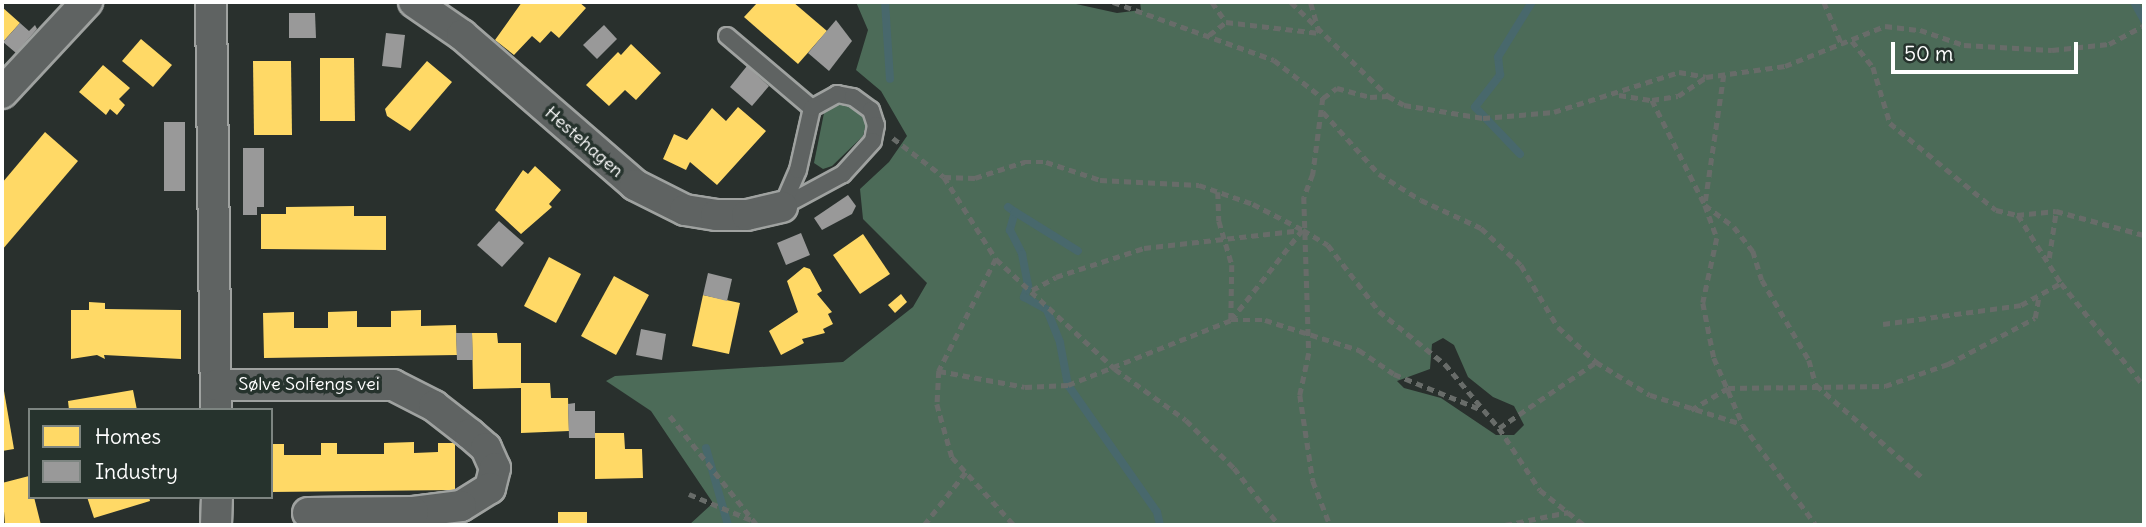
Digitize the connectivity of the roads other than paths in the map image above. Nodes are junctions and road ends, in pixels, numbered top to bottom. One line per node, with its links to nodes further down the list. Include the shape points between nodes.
1 (87, 2): 5 (street)
2 (211, 2): 8 (street, Sølve Solfengs vei)
3 (414, 2): 7 (street, Hestehagen, via 462,35 635,185 695,212 747,215)
4 (727, 36): 6 (lane)
5 (2, 93)
6 (811, 108): 7 (lane, via 798,170); 7 (lane, Hestehagen, via 837,94 853,97 871,110 876,125 873,141 843,174)
7 (782, 207)
8 (216, 397): 10 (street, Sølve Solfengs vei, via 393,385 434,406 471,434 495,467 489,488 461,506 413,512)
9 (216, 499): 11 (street)
10 (308, 513)
11 (216, 525)

